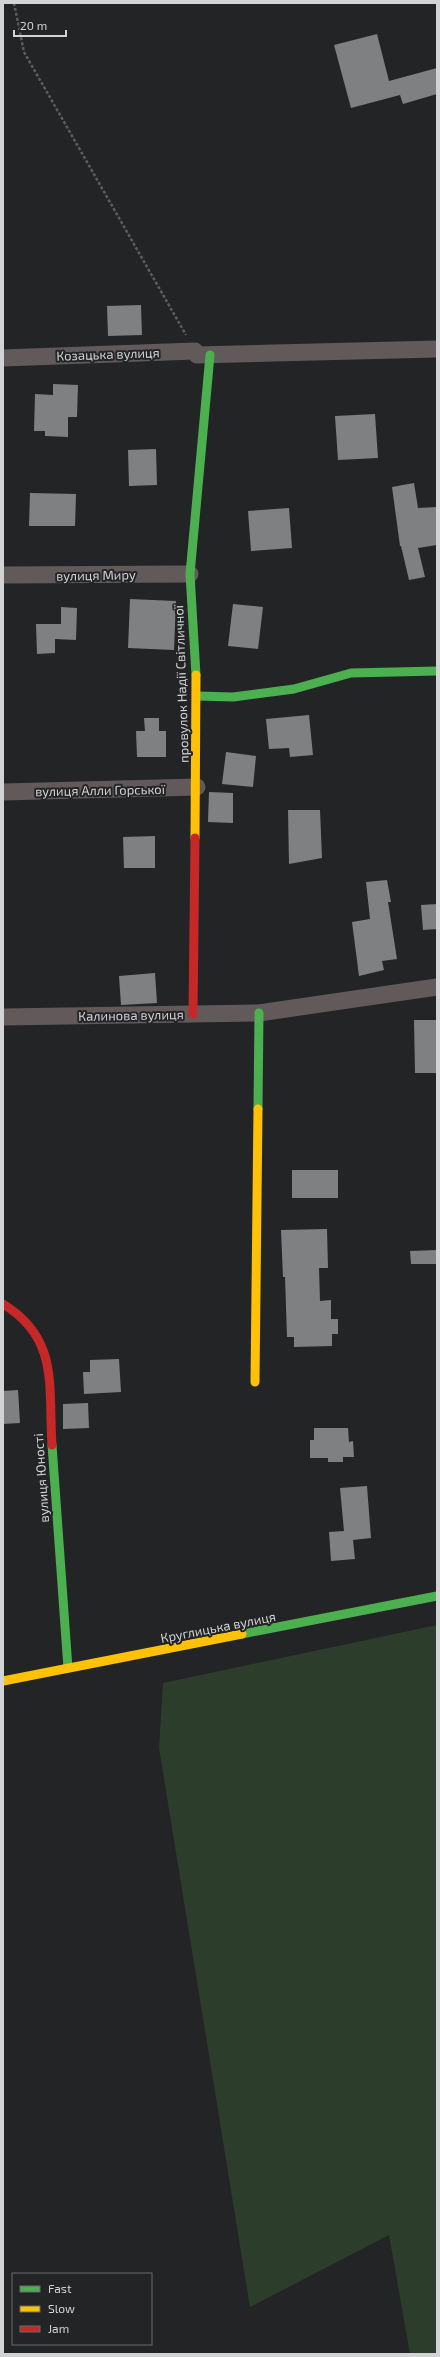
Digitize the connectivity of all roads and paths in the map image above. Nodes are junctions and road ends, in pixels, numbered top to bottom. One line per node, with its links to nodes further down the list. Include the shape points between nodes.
1 (14, 3): 3 (path, via 24,52)
2 (437, 349): 3 (street, Козацька вулиця)
3 (202, 353): 4 (street, Козацька вулиця); 5 (street, провулок Надії Світличної)
4 (3, 358)
5 (190, 574): 6 (street, вулиця Миру); 8 (street, провулок Надії Світличної)
6 (3, 576)
7 (437, 671): 8 (street, via 351,673 294,689 233,697)
8 (197, 696): 9 (street, провулок Надії Світличної)
9 (197, 787): 10 (street, вулиця Алли Горської); 13 (street, провулок Надії Світличної)
10 (3, 792)
11 (437, 987): 12 (street, Калинова вулиця)
12 (259, 1013): 13 (street, Калинова вулиця); 16 (street)
13 (193, 1014): 14 (street, Калинова вулиця)
14 (3, 1017)
15 (3, 1304): 18 (street, вулиця Юності, via 16,1312 38,1337 49,1366 51,1434)
16 (255, 1382)
17 (437, 1596): 18 (street, Круглицька вулиця)
18 (68, 1668): 19 (street, Круглицька вулиця)
19 (3, 1681)

